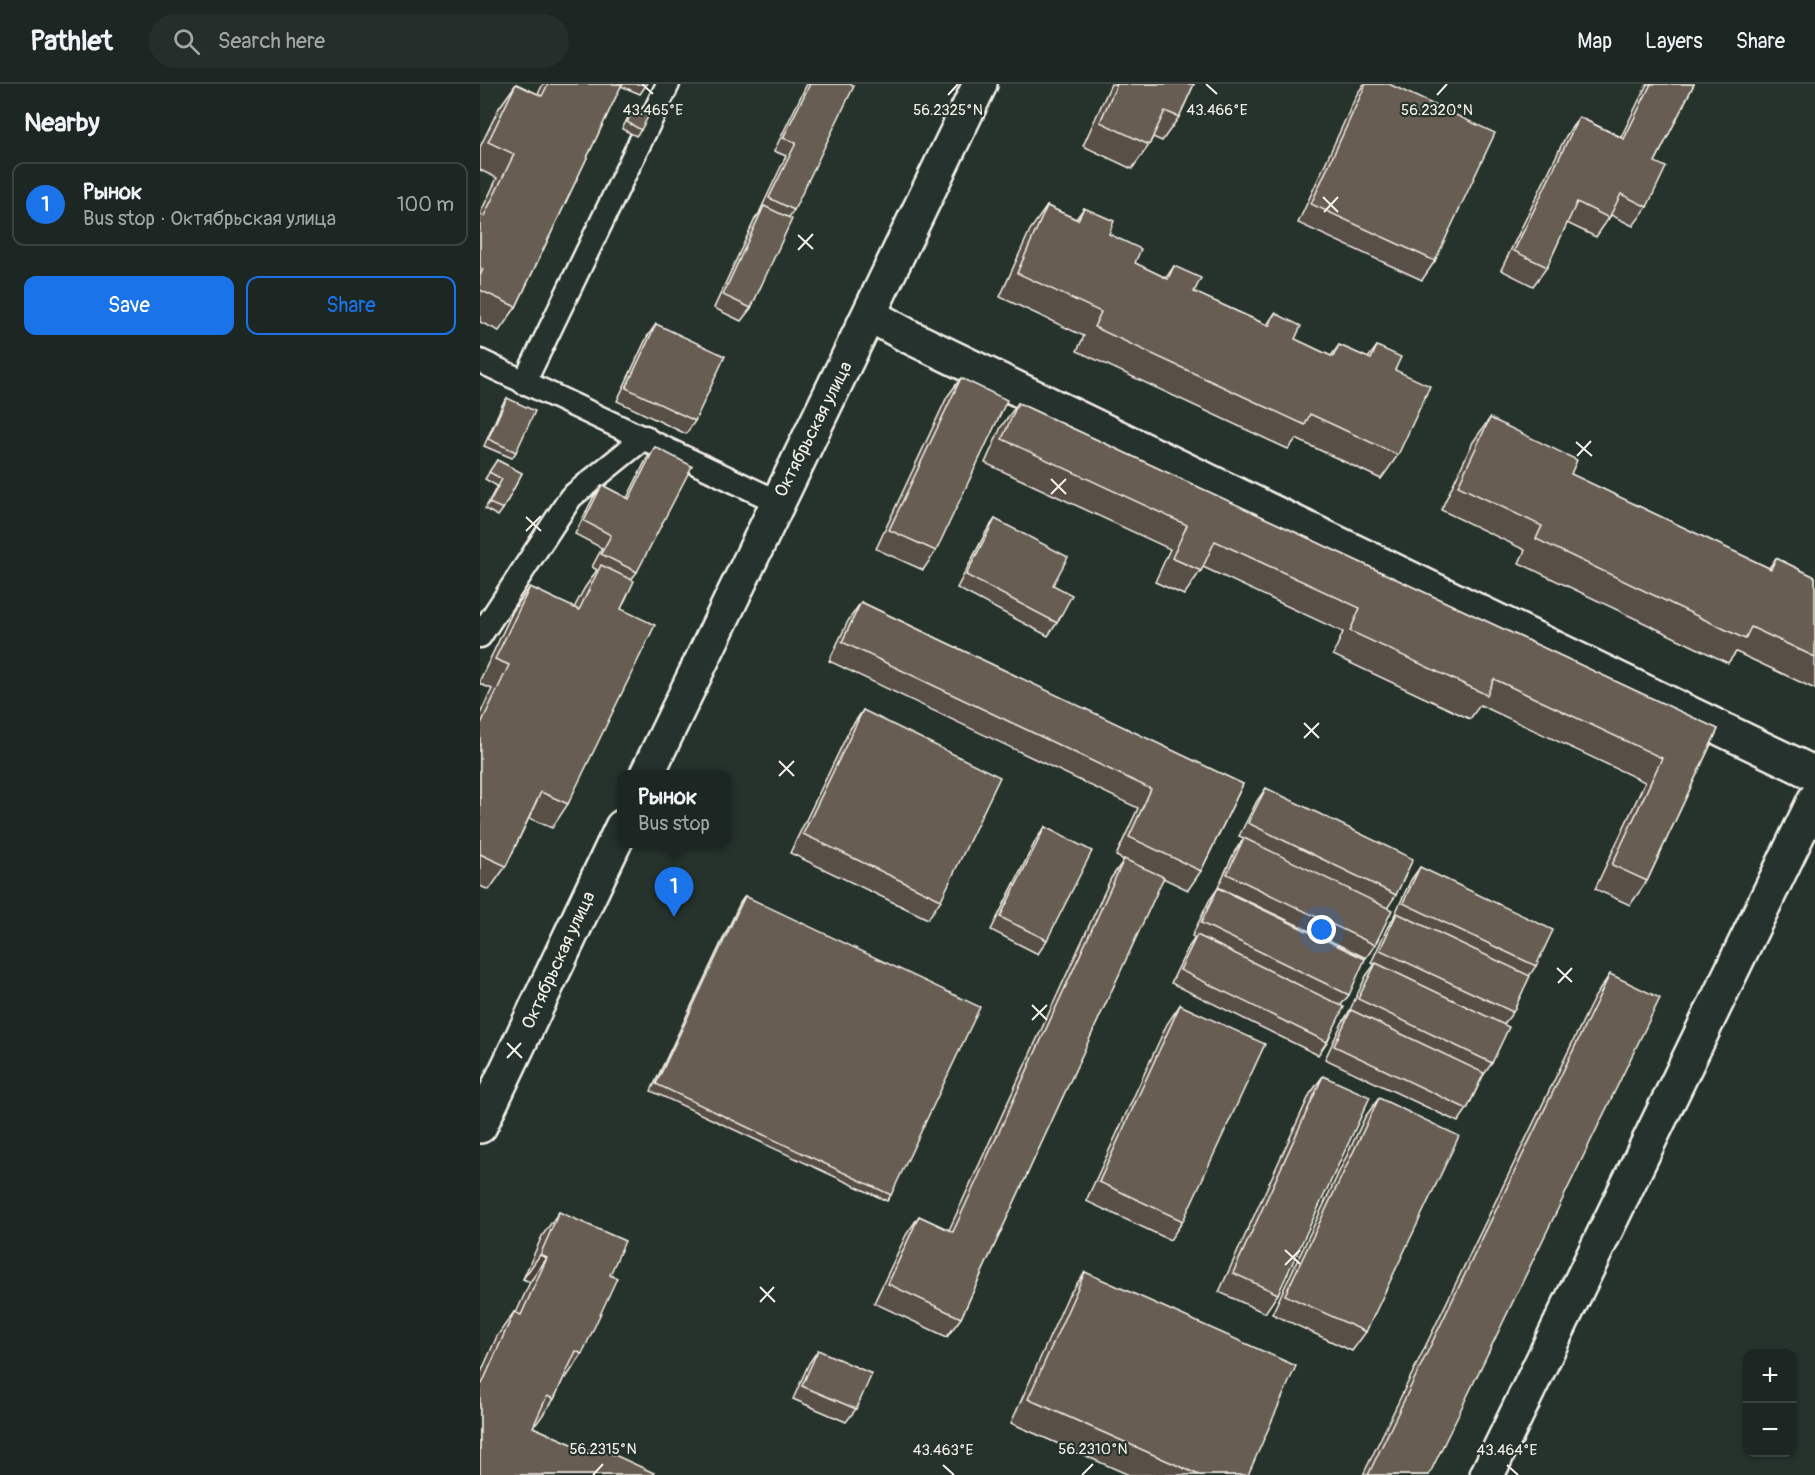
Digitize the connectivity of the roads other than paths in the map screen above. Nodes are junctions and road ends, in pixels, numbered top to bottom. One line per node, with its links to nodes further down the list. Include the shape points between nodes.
1 (668, 84): 5 (lane)
2 (980, 84): 3 (street, Октябрьская улица)
3 (870, 315): 7 (street, Октябрьская улица); 10 (street)
4 (480, 361): 5 (lane)
5 (524, 383): 6 (lane)
6 (645, 437): 7 (lane); 8 (lane, via 571,497)
7 (776, 501): 9 (street, Октябрьская улица)
8 (480, 636)
9 (649, 770)
10 (1815, 774)
11 (1815, 800): 14 (street)
12 (617, 836): 13 (street, Октябрьская улица)
13 (480, 1126)
14 (1487, 1475)

